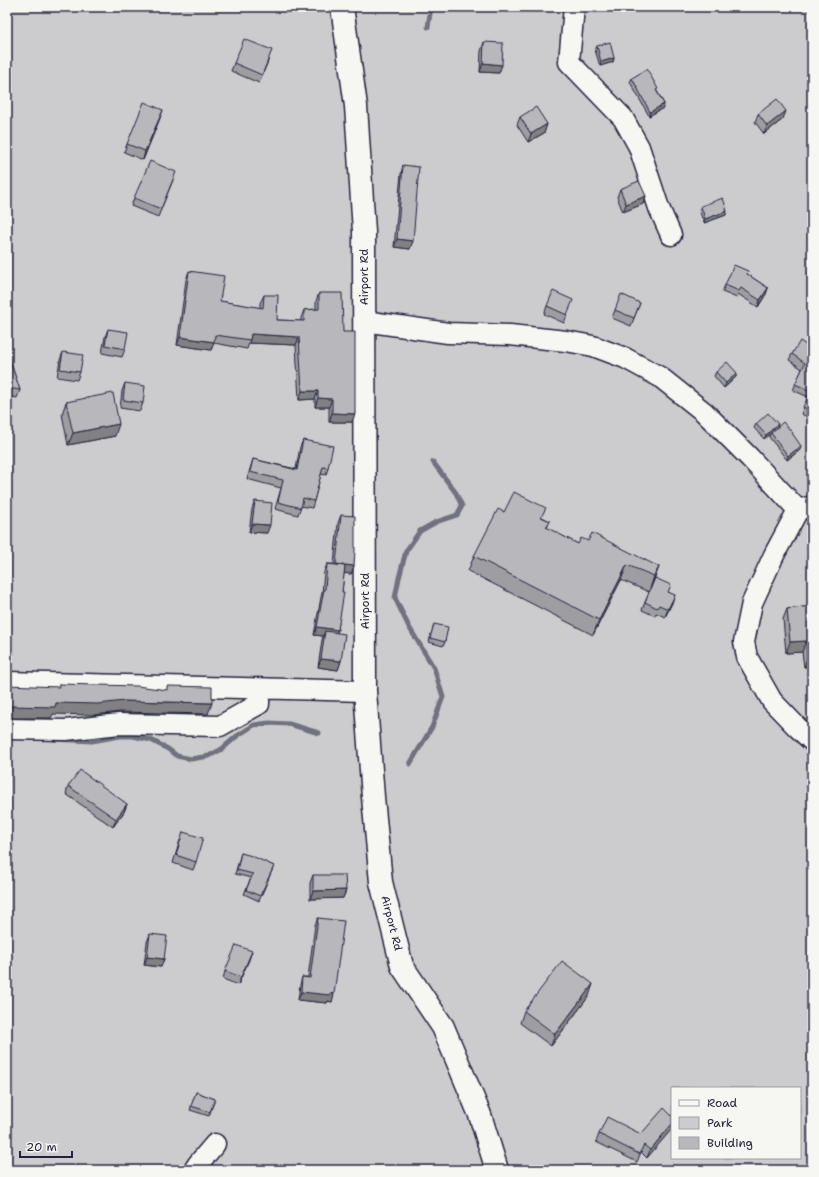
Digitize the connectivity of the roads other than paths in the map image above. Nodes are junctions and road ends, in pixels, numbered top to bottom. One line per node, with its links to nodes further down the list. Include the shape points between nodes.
1 (342, 7): 4 (main road, Airport Rd, via 356,106 364,232)
2 (574, 7): 3 (street, via 569,62 623,118 639,147 659,208)
3 (671, 235)
4 (364, 320): 5 (street, via 448,333 510,335 566,341 592,346 625,358 660,377 704,412); 8 (main road, Airport Rd)
5 (805, 508): 10 (street, via 774,555 752,604 744,642 747,657 772,701)
6 (7, 682): 7 (street)
7 (259, 689): 8 (street); 9 (street, via 259,704 220,726 119,724 66,730)
8 (365, 691): 13 (main road, Airport Rd, via 381,882 402,966 443,1027 480,1114)
9 (7, 729)
10 (812, 741)
11 (215, 1144): 12 (street)
12 (194, 1170)
13 (497, 1170)

